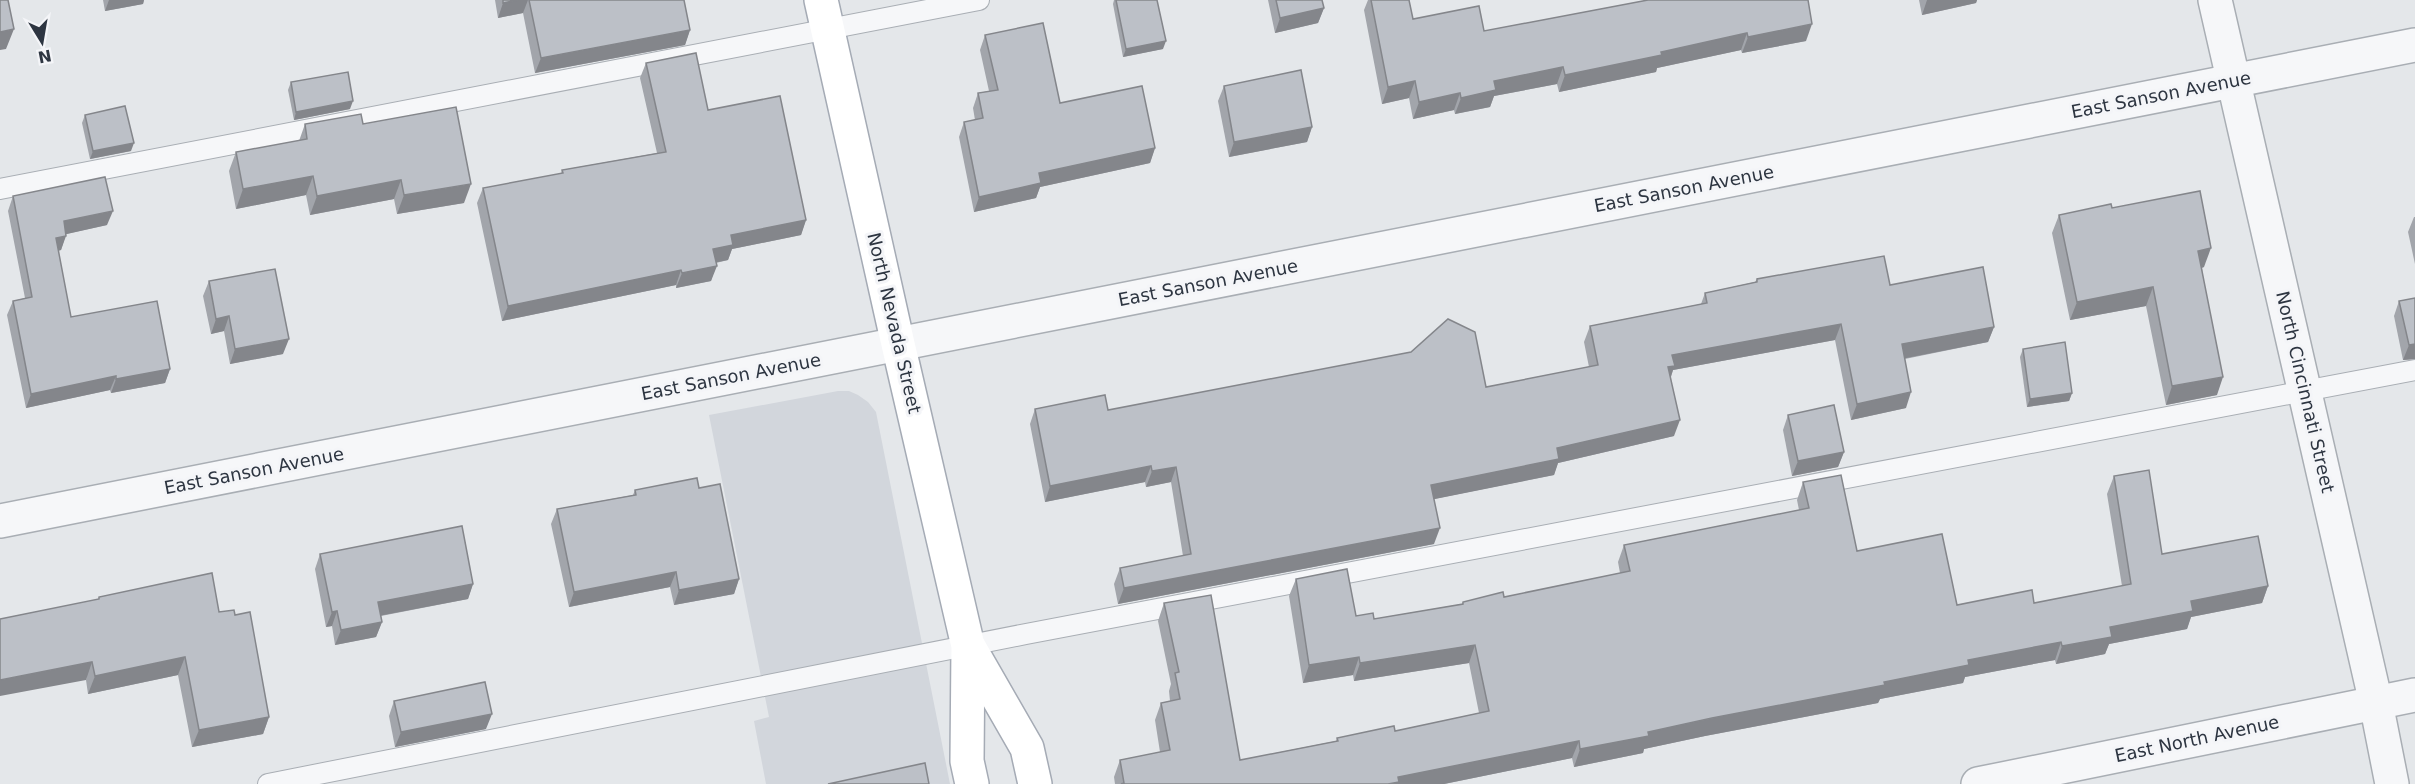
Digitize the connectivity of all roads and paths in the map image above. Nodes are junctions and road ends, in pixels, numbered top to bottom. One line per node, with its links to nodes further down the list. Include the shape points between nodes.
1 (979, 0): 3 (lane)
2 (2215, 0): 5 (street, North Cincinnati Street)
3 (825, 15): 6 (lane); 7 (main road, North Nevada Street)
4 (2415, 45): 5 (street, East Sanson Avenue)
5 (2233, 80): 7 (street, East Sanson Avenue); 9 (street, North Cincinnati Street)
6 (0, 189)
7 (898, 344): 10 (street, East Sanson Avenue); 11 (main road, North Nevada Street)
8 (2415, 370): 9 (lane)
9 (2305, 391): 11 (lane); 13 (street, North Cincinnati Street)
10 (0, 521)
11 (968, 646): 14 (lane); 15 (main road, North Nevada Street, via 967,761); 16 (main road, North Nevada Street, via 1027,748)
12 (2415, 695): 13 (street, East North Avenue)
13 (2376, 703): 17 (street, East North Avenue); 18 (street, North Cincinnati Street)
14 (268, 784)
15 (972, 784)
16 (1035, 784)
17 (1978, 784)
18 (2392, 784)

